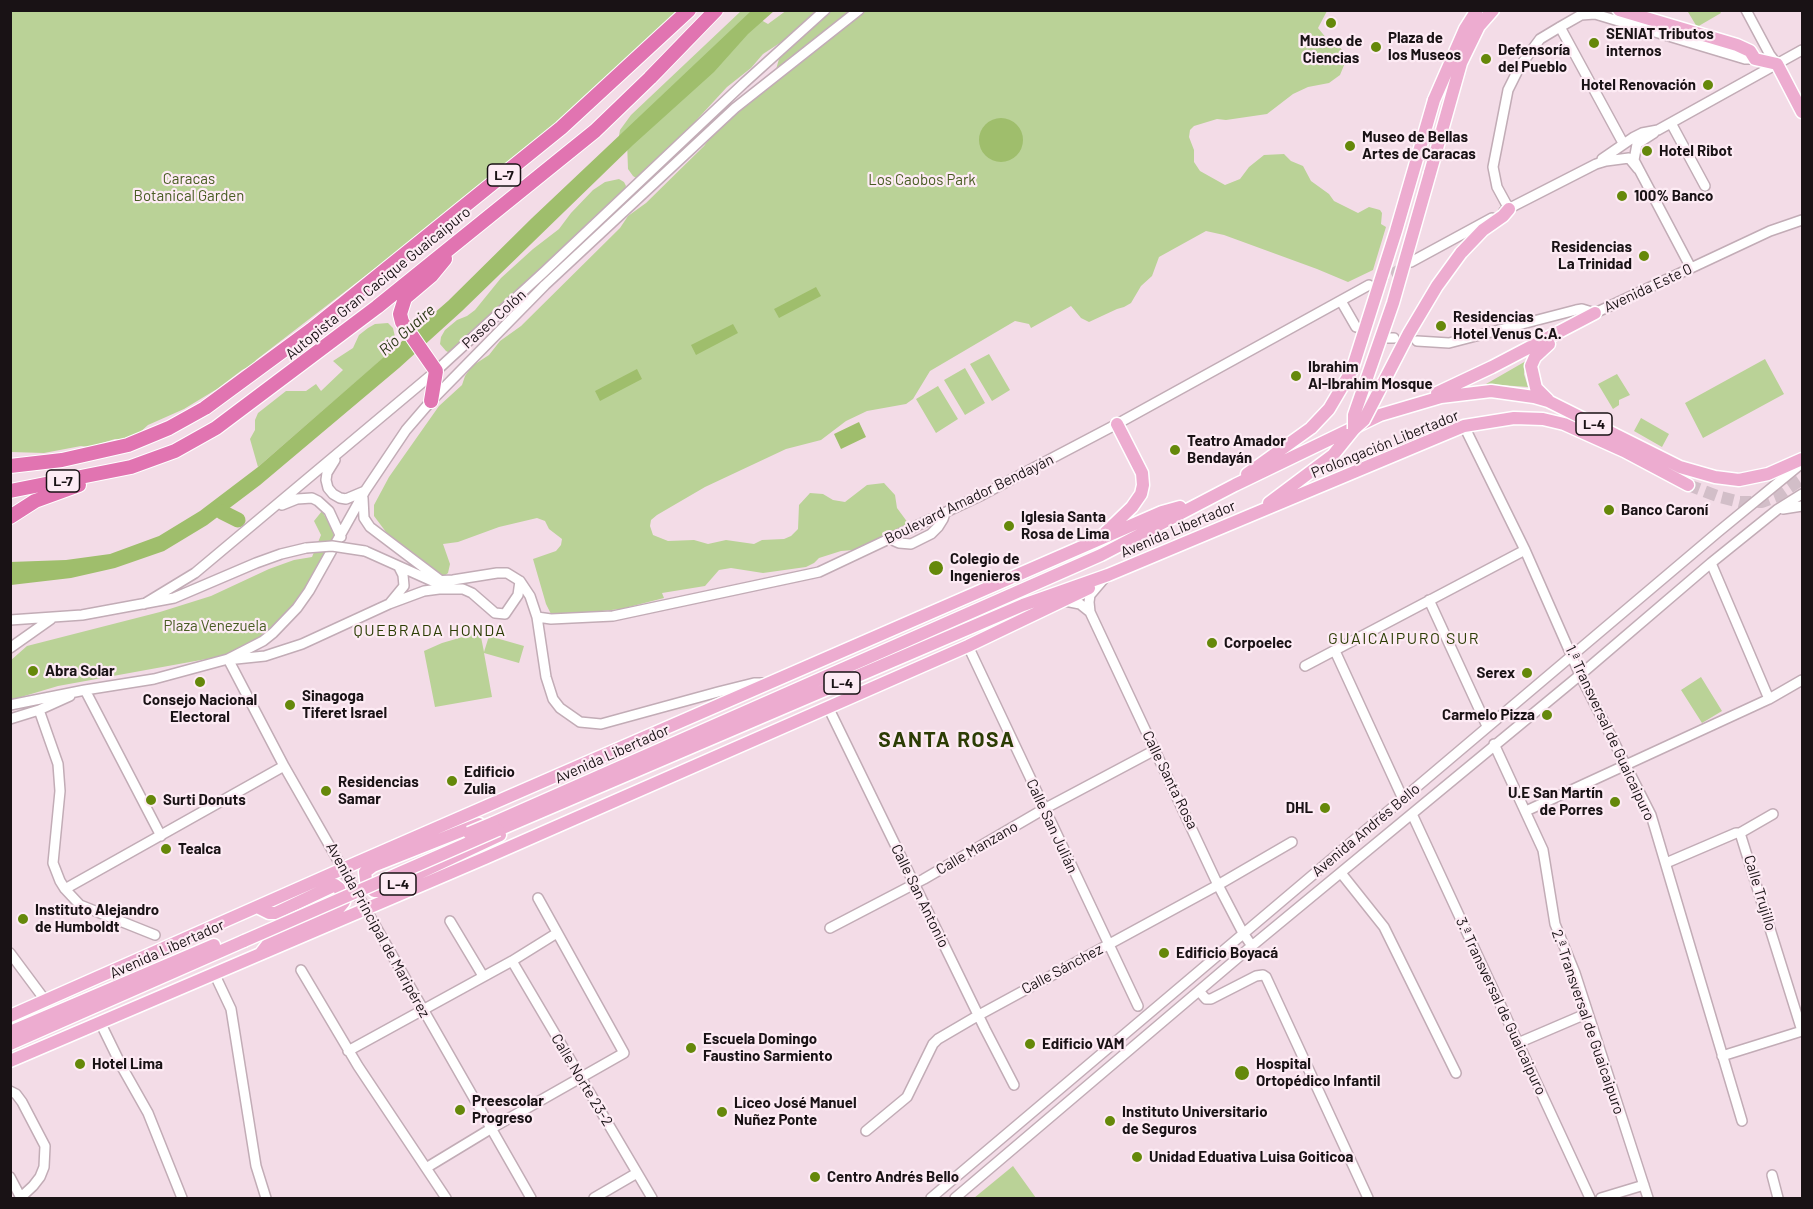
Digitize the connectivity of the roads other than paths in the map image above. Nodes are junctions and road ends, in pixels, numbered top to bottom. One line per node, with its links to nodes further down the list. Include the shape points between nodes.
1 (689, 10): 41 (highway, Autopista Gran Cacique Guaicaipuro / L-7, via 561,128 311,330 214,402 169,428 128,445 62,460)
2 (716, 10): 24 (highway, Autopista Gran Cacique Guaicaipuro / L-7, via 595,130)
3 (825, 10): 32 (street, Paseo Colón, via 553,264)
4 (859, 10): 33 (street, Paseo Colón, via 735,108 545,285)
5 (1477, 10): 43 (main road, L-4, bridge, via 1434,100 1352,370 1329,409 1311,428)
6 (1493, 10): 38 (main road, bridge, via 1479,26 1461,63 1393,303 1354,415)
7 (1619, 10): 12 (main road, via 1737,45 1750,51)
8 (1746, 10): 10 (street)
9 (1560, 27): 12 (street, via 1581,15 1595,14); 18 (street); 22 (street, via 1540,39 1508,90 1493,167 1497,187)
10 (1761, 38): 12 (street, via 1765,50); 13 (street)
11 (1803, 50): 13 (street)
12 (1755, 59): 13 (main road); 14 (street)
13 (1777, 64): 14 (street); 15 (main road)
14 (1749, 79): 16 (street)
15 (1803, 112)
16 (1671, 123): 17 (street); 21 (street)
17 (1658, 130): 18 (street); 20 (street, via 1637,144 1634,154)
18 (1623, 143): 19 (street)
19 (1596, 164): 20 (street, via 1629,158); 22 (street)
20 (1638, 169): 26 (street)
21 (1705, 186)
22 (1509, 209): 25 (street); 38 (main road, bridge, via 1461,253 1437,286 1364,420)
23 (1803, 220): 26 (street, Avenida Este 0, via 1771,230)
24 (464, 235): 32 (highway, via 431,276 405,298 400,314); 42 (highway, Autopista Gran Cacique Guaicaipuro / L-7, via 377,308 216,428 175,451)
25 (1411, 262)
26 (1691, 268): 29 (street, Avenida Este 0)
27 (1369, 285): 28 (street, Boulevard Amador Bendayán)
28 (1341, 301): 30 (street); 36 (street, Boulevard Amador Bendayán)
29 (1595, 313): 31 (street, Avenida Este 0, via 1570,311 1449,343); 34 (main road, via 1588,322 1545,346 1535,357 1531,366 1533,381); 35 (main road, L-4, via 1484,372)
30 (1356, 327)
31 (1417, 341)
32 (434, 367): 33 (highway); 39 (street, Paseo Colón)
33 (431, 401): 46 (street, Paseo Colón)
34 (1548, 401): 35 (main road, Prolongación Libertador / L-4, via 1491,391 1464,393); 40 (main road, Prolongación Libertador / L-4, via 1698,474 1739,480)
35 (1380, 415): 43 (main road, Prolongación Libertador / L-4)
36 (1117, 424): 55 (main road, via 1142,473 1143,485 1132,507); 67 (street, Boulevard Amador Bendayán, via 830,568 613,616)
37 (1464, 426): 44 (main road, Prolongación Libertador / L-4, via 1543,418 1624,451); 52 (main road, Prolongación Libertador / L-4); 56 (street, 1.ª Transversal de Guaicaipuro)
38 (1354, 429): 52 (main road, via 1333,456)
39 (345, 448): 46 (street, via 327,473 328,488 346,499); 50 (street, Paseo Colón)
40 (1803, 461): 75 (street, Avenida Andrés Bello)
41 (14, 463)
42 (115, 471): 45 (highway, Autopista Gran Cacique Guaicaipuro / L-7); 53 (highway, via 35,501)
43 (1235, 485): 47 (main road, Avenida Libertador / L-4)
44 (1688, 485)
45 (10, 491)
46 (364, 491): 54 (street, Paseo Colón); 60 (street, via 366,523)
47 (1221, 492): 55 (main road, Avenida Libertador / L-4, via 1162,512); 82 (main road, Avenida Libertador / L-4, via 1101,555)
48 (1803, 494): 51 (street, Avenida Andrés Bello)
49 (1803, 506): 51 (street)
50 (274, 508): 54 (street, via 312,498 329,511); 64 (street, Paseo Colón, via 195,573)
51 (1778, 509): 57 (street, Avenida Andrés Bello)
52 (1261, 510): 59 (main road, Avenida Libertador / L-4)
53 (10, 517)
54 (341, 537): 76 (street, Paseo Colón, via 309,591 281,626 263,641)
55 (1093, 543): 70 (main road, Avenida Libertador / L-4)
56 (1525, 550): 62 (street); 75 (street, 1.ª Transversal de Guaicaipuro)
57 (1711, 563): 78 (street, Avenida Andrés Bello); 83 (street)
58 (399, 567): 60 (street, Paseo Colón, via 425,579); 64 (street, Paseo Colón, bridge, via 365,551 332,546 306,548 256,563 174,598); 65 (street, via 404,586)
59 (1108, 575): 63 (main road, Avenida Libertador / L-4); 66 (street, via 1090,595); 73 (main road, Avenida Libertador / L-4, via 1023,605)
60 (442, 581): 61 (street, via 507,573)
61 (520, 581): 65 (street, via 518,595 505,614 495,613 463,589 424,591); 67 (street)
62 (1430, 600): 74 (street); 88 (street)
63 (1065, 601): 66 (street, via 1080,604); 71 (main road, Avenida Libertador / L-4)
64 (144, 604): 68 (street, Paseo Colón)
65 (389, 604): 76 (street, via 303,644 265,656)
66 (1090, 612): 92 (street, Calle Santa Rosa)
67 (537, 617): 80 (street, via 553,699 580,722 602,724 745,685)
68 (51, 619): 69 (street, Paseo Colón); 72 (street)
69 (10, 620)
70 (874, 639): 80 (main road, Avenida Libertador / L-4); 82 (main road, L-4)
71 (968, 646): 84 (main road, Avenida Libertador / L-4); 97 (street, Calle San Julián)
72 (10, 648)
73 (924, 648): 82 (main road, Avenida Libertador / L-4); 84 (main road, L-4)
74 (1335, 651): 77 (street); 96 (street)
75 (1572, 655): 78 (street, 1.ª Transversal de Guaicaipuro); 88 (street, Avenida Andrés Bello)
76 (228, 659): 81 (street, Paseo Colón, via 154,679); 93 (street, Avenida Principal de Maripérez)
77 (1305, 666)
78 (1580, 675): 91 (street, Avenida Andrés Bello); 94 (street, 1.ª Transversal de Guaicaipuro)
79 (1803, 680): 83 (street)
80 (770, 683): 107 (main road, Avenida Libertador / L-4)
81 (85, 690): 85 (street); 86 (street); 104 (street)
82 (802, 693): 84 (main road); 89 (main road, Avenida Libertador / L-4); 101 (main road, Avenida Libertador / L-4)
83 (1769, 699): 94 (street)
84 (834, 704): 90 (main road, Avenida Libertador / L-4); 110 (street, Calle San Antonio)
85 (10, 705)
86 (39, 710): 87 (street); 112 (street, via 58,764 60,791 53,863)
87 (10, 719)
88 (1487, 726): 96 (street, Avenida Andrés Bello)
89 (734, 729): 90 (main road); 95 (main road, Avenida Libertador / L-4)
90 (756, 739): 115 (main road, Avenida Libertador / L-4)
91 (1494, 744): 98 (street, 2.ª Transversal de Guaicaipuro); 99 (street, Avenida Andrés Bello)
92 (1155, 750): 97 (street, Calle Manzano); 111 (street, Calle Santa Rosa)
93 (284, 766): 104 (street); 107 (street, Avenida Principal de Maripérez)
94 (1627, 766): 98 (street); 106 (street, 1.ª Transversal de Guaicaipuro, via 1651,815)
95 (577, 796): 101 (main road, L-4, via 381,891 374,891 366,880 365,872 373,866 445,836); 102 (main road, Avenida Libertador / L-4)
96 (1403, 799): 120 (street, Avenida Andrés Bello)
97 (1044, 809): 110 (street, Calle Manzano); 123 (street, Calle San Julián)
98 (1526, 811): 135 (street, 2.ª Transversal de Guaicaipuro, via 1543,850 1555,924)
99 (1412, 814): 108 (street, Avenida Andrés Bello); 141 (street, 3.ª Transversal de Guaicaipuro)
100 (1773, 814): 103 (street)
101 (506, 817): 102 (main road, Avenida Libertador / L-4)
102 (495, 826): 122 (main road, Avenida Libertador / L-4, bridge)
103 (1740, 833): 106 (street); 139 (street, Calle Trujillo)
104 (161, 836): 112 (street)
105 (1292, 842): 111 (street, Calle Sánchez)
106 (1666, 863): 144 (street, 1.ª Transversal de Guaicaipuro)
107 (344, 869): 109 (main road, Avenida Libertador / L-4); 115 (street, Avenida Principal de Maripérez)
108 (1341, 873): 124 (street, Avenida Andrés Bello); 146 (street, via 1384,927)
109 (332, 874): 114 (main road, Avenida Libertador / L-4); 116 (main road, via 341,879 356,906)
110 (914, 884): 118 (street, Calle Manzano); 136 (street, Calle San Antonio)
111 (1218, 885): 120 (street, Calle Santa Rosa); 123 (street, Calle Sánchez)
112 (65, 889): 121 (street, via 80,904)
113 (537, 898): 119 (street)
114 (258, 908): 126 (main road, L-4, via 276,913 335,885 344,902 339,908 275,935); 132 (main road, Avenida Libertador / L-4)
115 (366, 909): 116 (main road, Avenida Libertador / L-4); 134 (street, Avenida Principal de Maripérez)
116 (353, 914): 126 (main road, Avenida Libertador / L-4)
117 (450, 921): 130 (street)
118 (830, 928)
119 (557, 933): 127 (street); 147 (street, via 624,1053)
120 (1243, 933): 124 (street, Calle Santa Rosa); 165 (street, Avenida Andrés Bello)
121 (155, 935)
122 (242, 937): 140 (main road, Avenida Libertador / L-4); 142 (main road, Avenida Libertador / L-4)
123 (1108, 945): 133 (street, Calle San Julián); 136 (street, Calle Sánchez)
124 (1252, 946): 131 (street, Avenida Andrés Bello)
125 (10, 953): 132 (street)
126 (261, 953): 129 (main road, Avenida Libertador / L-4)
127 (512, 961): 130 (street); 147 (street, Calle Norte 23-2)
128 (301, 970): 143 (street)
129 (214, 974): 138 (main road, Avenida Libertador / L-4); 160 (street, via 231,1009 256,1166)
130 (483, 976): 134 (street)
131 (1199, 991): 166 (street, Avenida Andrés Bello); 167 (street, via 1211,999 1256,976 1266,978)
132 (45, 1000): 137 (main road, Avenida Libertador / L-4)
133 (1138, 1006)
134 (422, 1010): 143 (street); 151 (street, Avenida Principal de Maripérez)
135 (1588, 1013): 141 (street); 157 (street, 2.ª Transversal de Guaicaipuro)
136 (979, 1014): 148 (street, Calle San Antonio); 152 (street, Calle Sánchez, via 933,1044 907,1097)
137 (10, 1016)
138 (100, 1022): 145 (main road, Avenida Libertador / L-4); 159 (street, via 148,1113)
139 (1803, 1031): 144 (street)
140 (10, 1032)
141 (1518, 1043): 168 (street, 3.ª Transversal de Guaicaipuro)
142 (10, 1044)
143 (348, 1051): 153 (street)
144 (1722, 1056): 150 (street, 1.ª Transversal de Guaicaipuro)
145 (10, 1059)
146 (1456, 1073)
147 (580, 1078): 151 (street); 154 (street, Calle Norte 23-2)
148 (1014, 1085)
149 (10, 1091): 158 (street, via 16,1094 45,1146 40,1176)
150 (1742, 1121)
151 (492, 1128): 153 (street); 162 (street, Avenida Principal de Maripérez)
152 (866, 1131)
153 (426, 1168): 161 (street)
154 (637, 1173): 163 (street); 164 (street, Calle Norte 23-2)
155 (1772, 1175): 171 (street)
156 (10, 1177): 158 (street)
157 (1644, 1185): 169 (street); 170 (street, 2.ª Transversal de Guaicaipuro)
158 (21, 1198)
159 (182, 1198)
160 (266, 1198)
161 (446, 1198)
162 (531, 1198)
163 (594, 1198)
164 (652, 1198)
165 (931, 1198)
166 (955, 1198)
167 (1368, 1198)
168 (1590, 1198)
169 (1601, 1198)
170 (1648, 1198)
171 (1778, 1198)

